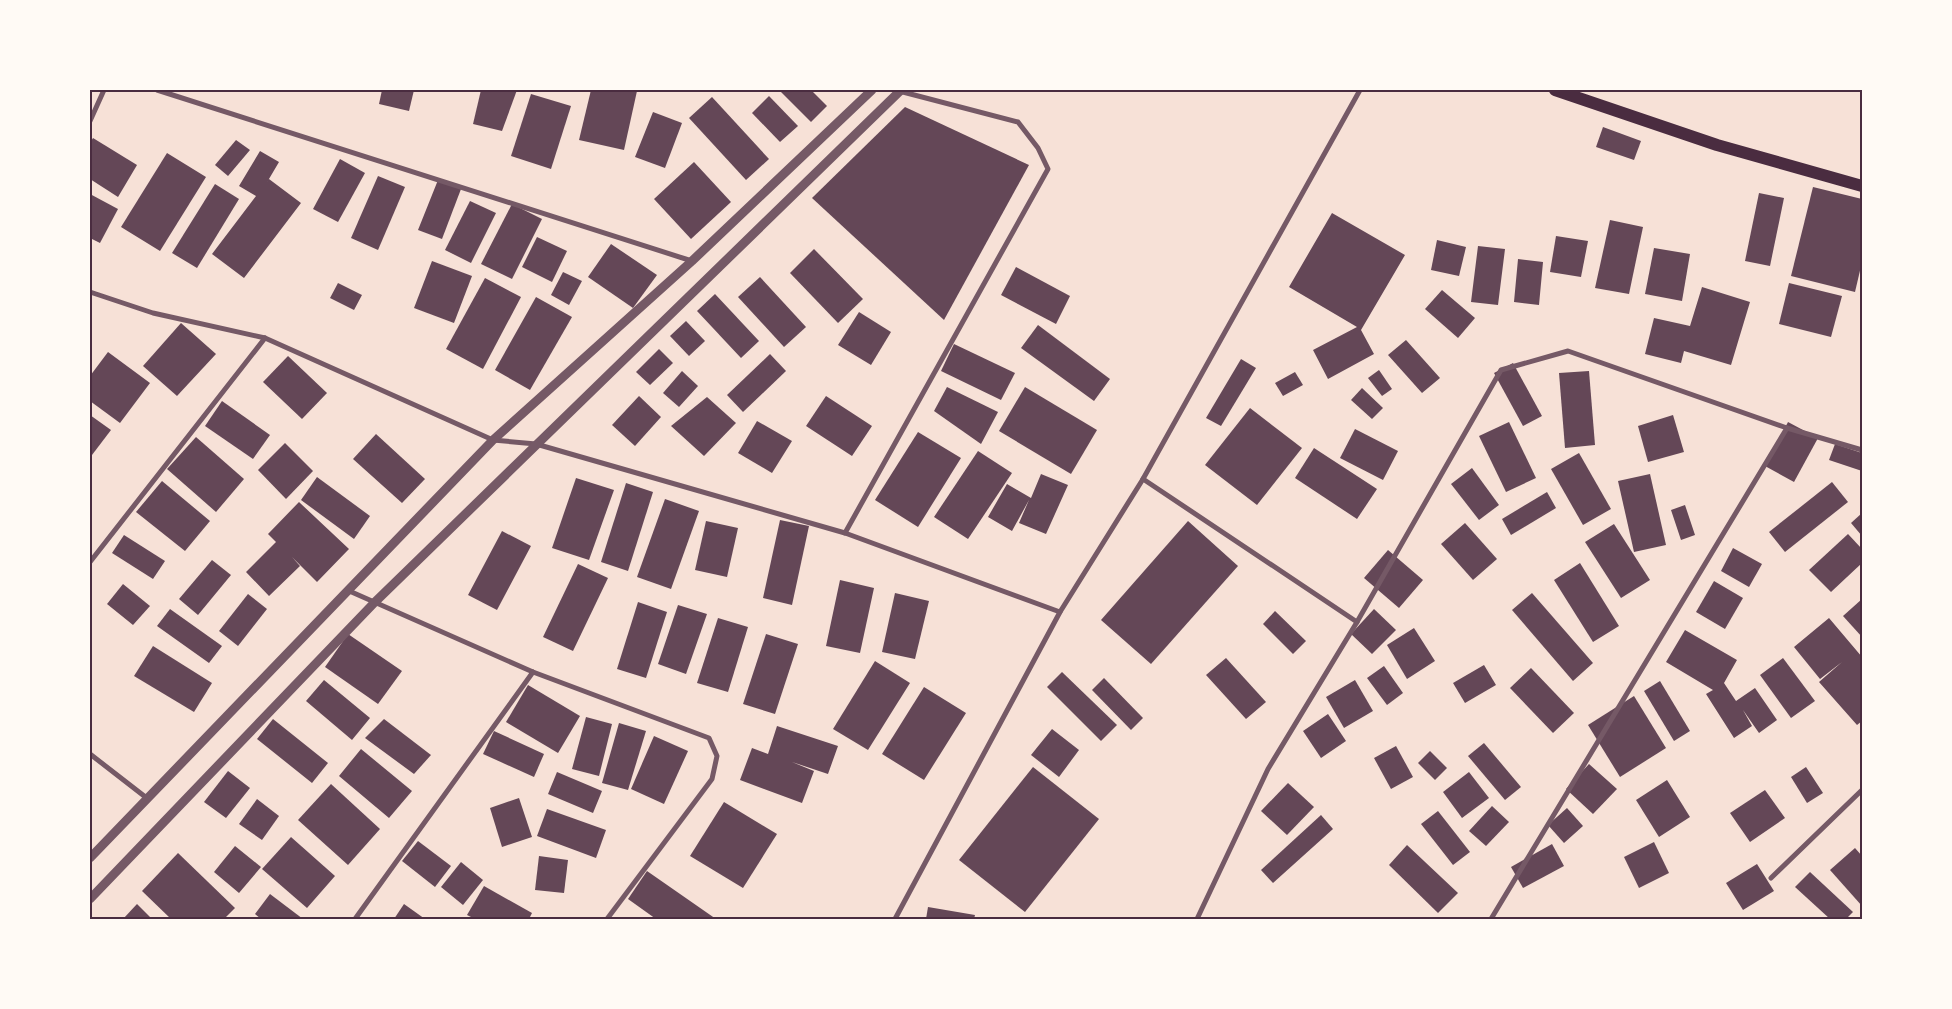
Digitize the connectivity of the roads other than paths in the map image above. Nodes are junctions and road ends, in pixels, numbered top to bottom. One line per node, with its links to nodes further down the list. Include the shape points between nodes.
1 (104, 90): 7 (street)
2 (157, 90): 9 (street)
3 (872, 90): 9 (street)
4 (1360, 90): 16 (street)
5 (1555, 90): 8 (main road, via 1717,145)
6 (899, 91): 14 (street); 17 (street, via 1018,122 1038,148 1048,170)
7 (90, 120)
8 (1862, 186)
9 (692, 261): 13 (street)
10 (90, 292): 11 (street, via 153,313)
11 (265, 338): 13 (street); 18 (street)
12 (1787, 428): 15 (street); 22 (street, via 1568,351 1501,370); 34 (street)
13 (493, 440): 14 (street); 19 (street)
14 (536, 444): 17 (street); 20 (street)
15 (1862, 450)
16 (1143, 479): 21 (street); 22 (street)
17 (845, 534): 21 (street)
18 (90, 562)
19 (347, 590): 20 (street); 26 (street)
20 (374, 603): 23 (street); 29 (street)
21 (1060, 612): 32 (street)
22 (1357, 622): 33 (street, via 1268,769)
23 (533, 672): 30 (street); 31 (street, via 709,738 717,756 712,779)
24 (90, 754): 26 (street)
25 (1862, 790): 28 (street)
26 (148, 799): 27 (street)
27 (90, 858)
28 (1771, 878)
29 (90, 899)
30 (355, 919)
31 (607, 919)
32 (895, 919)
33 (1197, 919)
34 (1491, 919)

